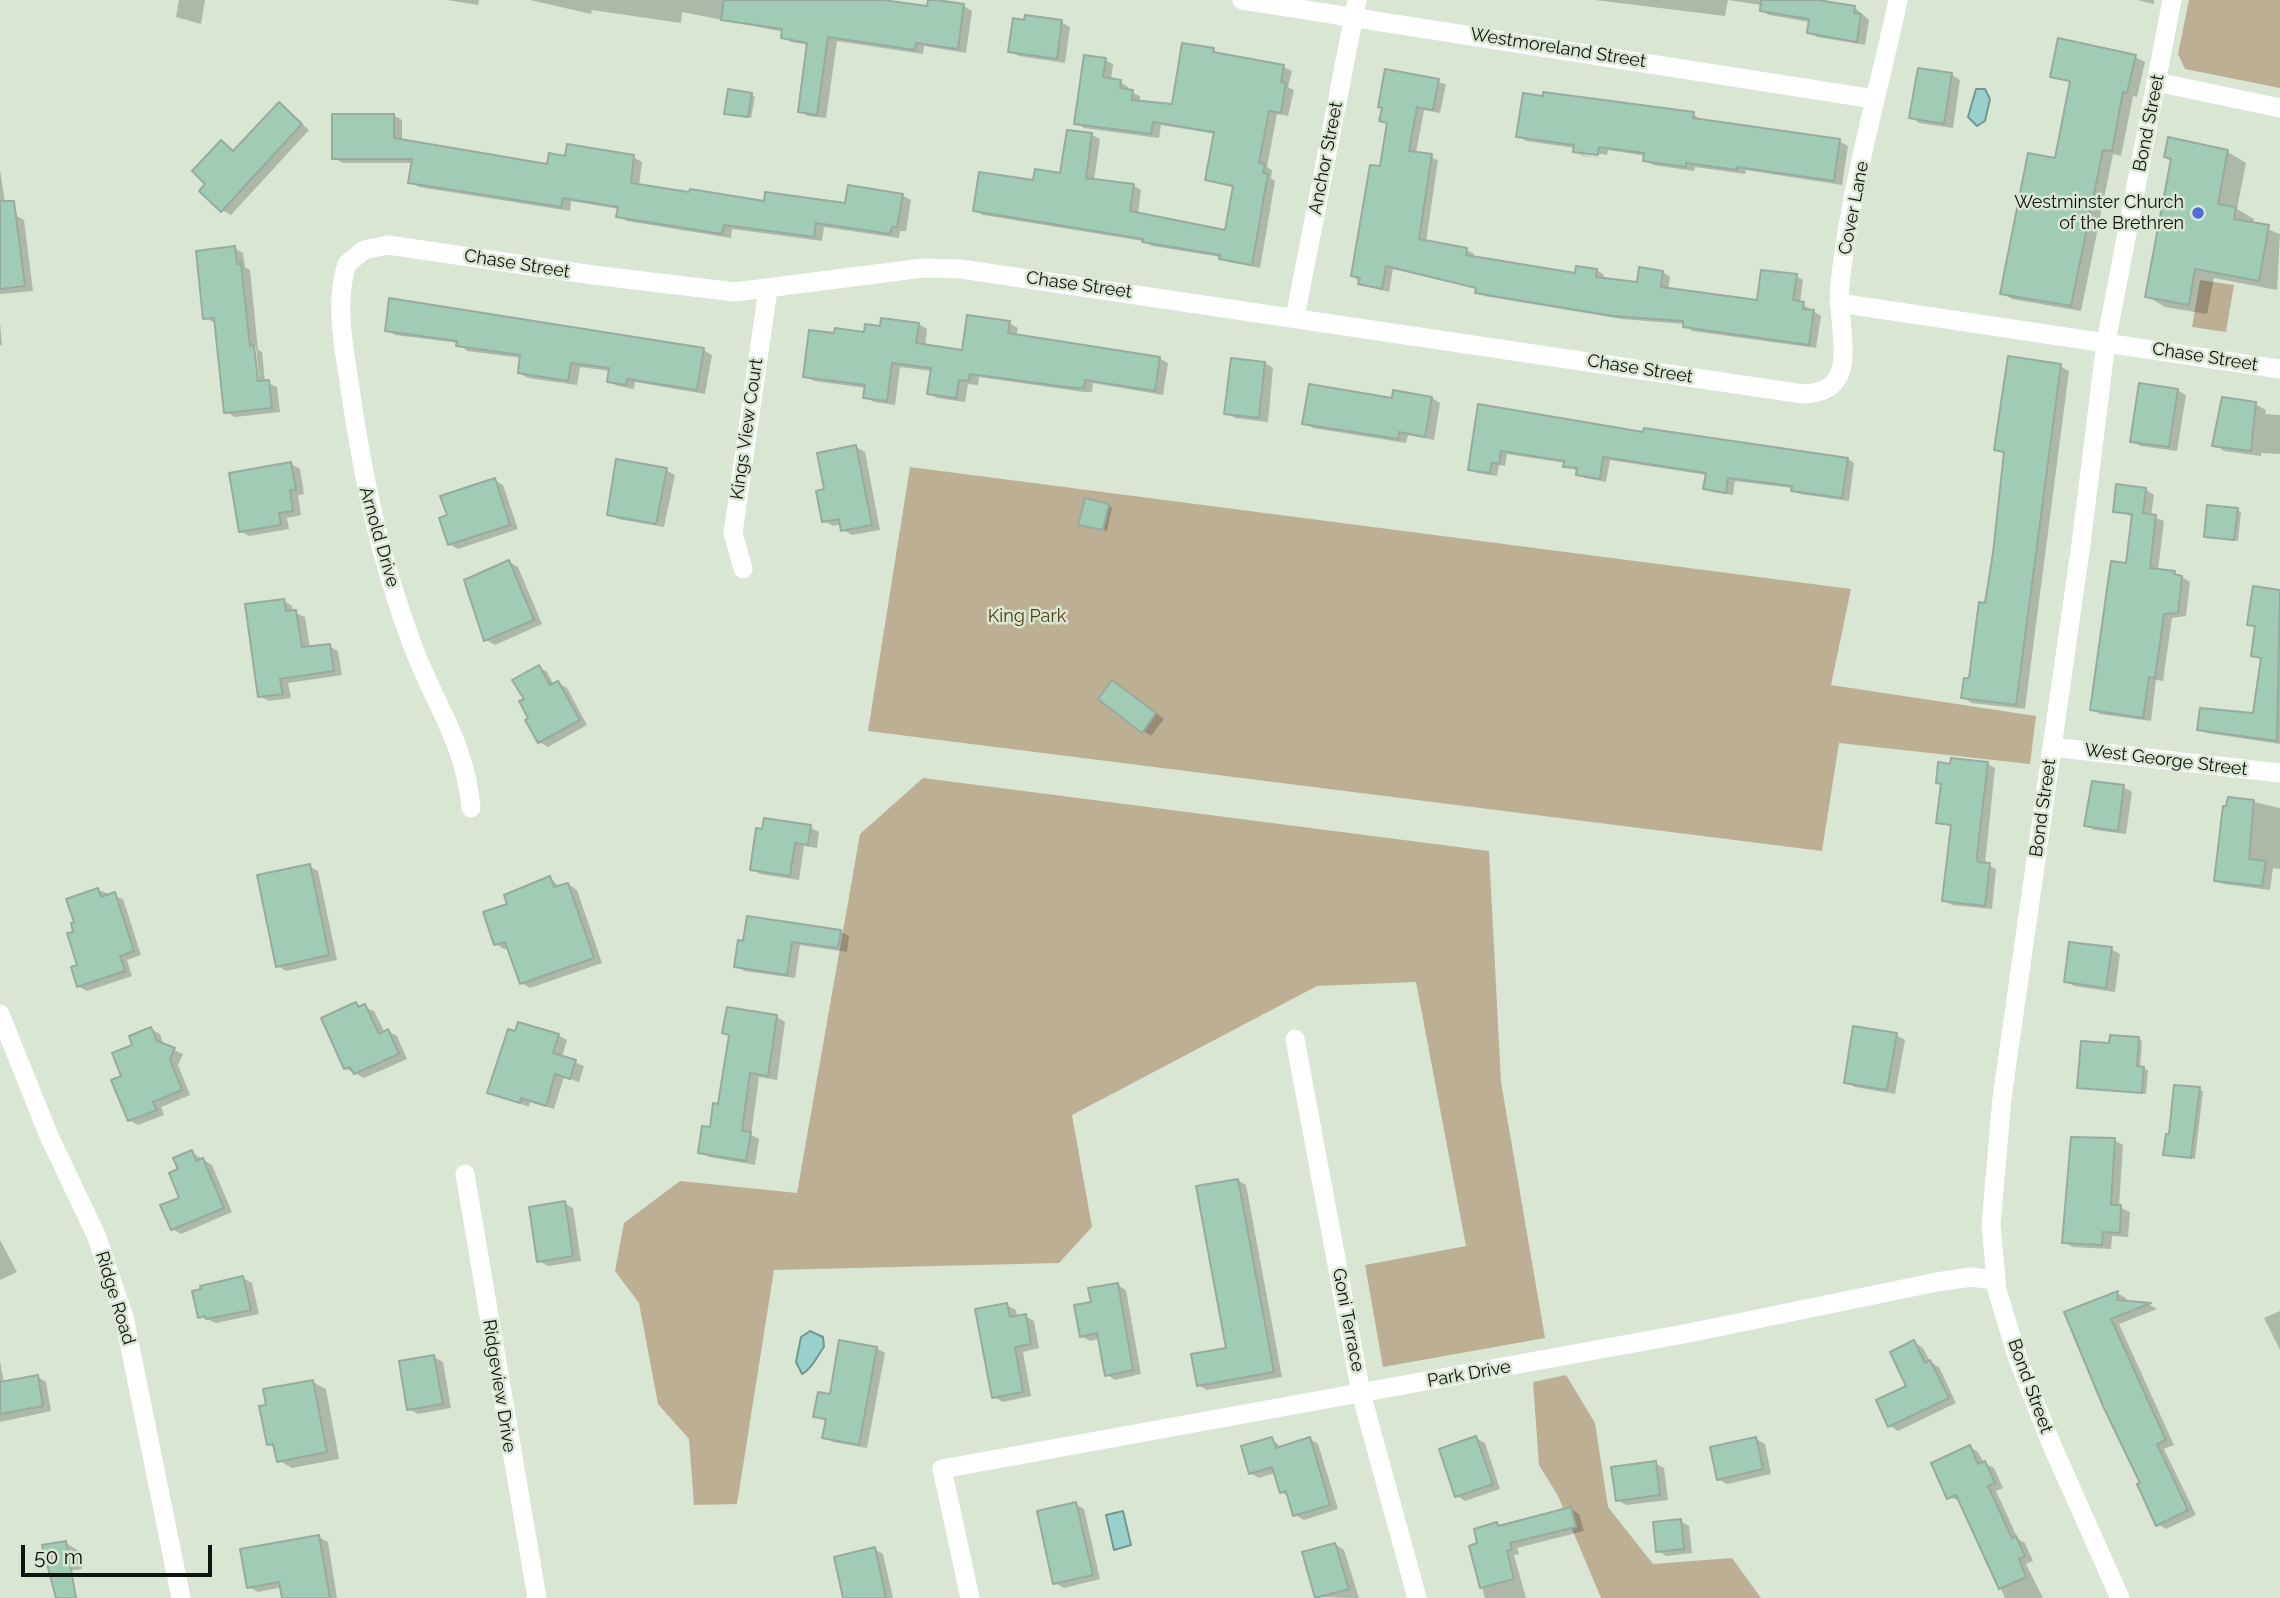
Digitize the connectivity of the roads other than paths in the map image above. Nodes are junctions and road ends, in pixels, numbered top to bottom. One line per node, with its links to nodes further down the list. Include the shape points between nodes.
1 (1242, 0): 4 (street, Westmoreland Street)
2 (1898, 0): 6 (street, Cover Lane)
3 (2172, 0): 5 (street, Bond Street)
4 (1356, 8): 6 (street, Westmoreland Street); 11 (street, Anchor Street)
5 (2156, 82): 7 (street); 12 (street, Bond Street)
6 (1874, 99): 10 (street, Cover Lane)
7 (2280, 108)
8 (355, 256): 9 (street, Chase Street, via 373,246 402,246 693,288); 18 (street, Arnold Drive, via 344,274 342,298 344,351 363,480 412,645 465,765)
9 (768, 289): 11 (street, Chase Street, via 938,267); 15 (street, Kings View Court, via 733,533)
10 (1839, 303): 12 (street, Chase Street); 14 (street, Cover Lane, via 1840,374 1821,392)
11 (1295, 317): 14 (street, Chase Street)
12 (2106, 342): 13 (street, Chase Street); 16 (street, Bond Street)
13 (2280, 369)
14 (1803, 394)
15 (743, 569)
16 (2052, 747): 17 (street, West George Street); 22 (street, Bond Street, via 2000,1120 1991,1225)
17 (2280, 773)
18 (471, 808)
19 (0, 1014): 24 (street, Ridge Road, via 49,1136 96,1235 124,1317)
20 (1295, 1039): 23 (street, Goni Terrace)
21 (465, 1174): 25 (street, Ridgeview Drive)
22 (1995, 1280): 23 (street, Park Drive, via 1971,1277 1937,1282); 28 (street, Bond Street, via 2033,1397)
23 (1361, 1393): 26 (street, Park Drive, via 942,1469); 27 (street, Goni Terrace)
24 (181, 1598)
25 (537, 1598)
26 (971, 1598)
27 (1416, 1598)
28 (2120, 1598)

